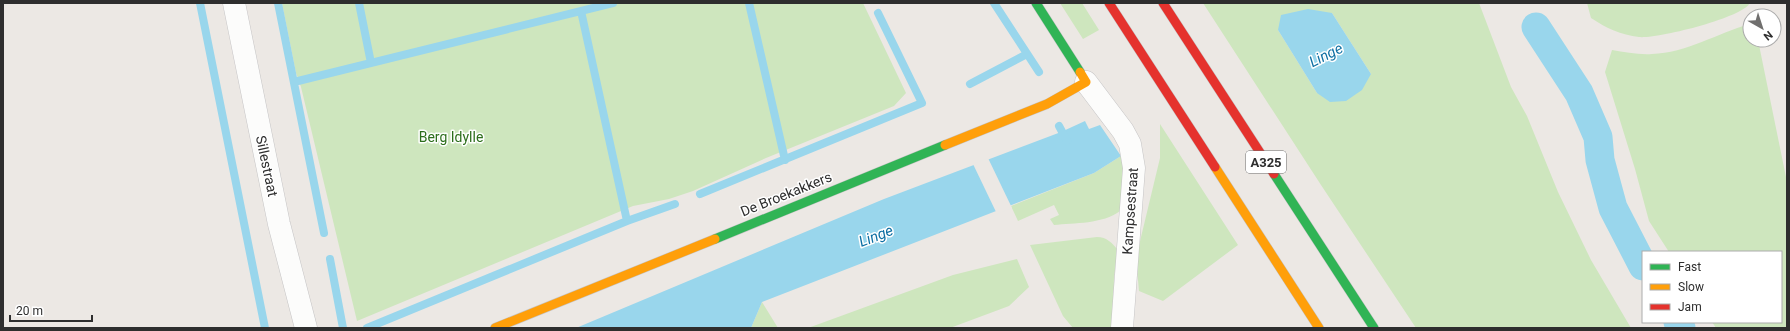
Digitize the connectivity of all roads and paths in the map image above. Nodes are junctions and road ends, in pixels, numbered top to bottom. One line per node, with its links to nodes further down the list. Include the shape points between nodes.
1 (234, 3): 7 (street, Sillestraat, via 279,224)
2 (1036, 3): 5 (main road, Kampsestraat)
3 (1109, 3): 10 (main road)
4 (1163, 3): 6 (main road, A325)
5 (1086, 82): 8 (main road, De Broekakkers, via 1047,104); 9 (street, Kampsestraat, via 1127,137 1134,168)
6 (1372, 325): 11 (main road)
7 (306, 328)
8 (495, 328)
9 (1122, 328)
10 (1319, 328)
11 (1377, 328)

